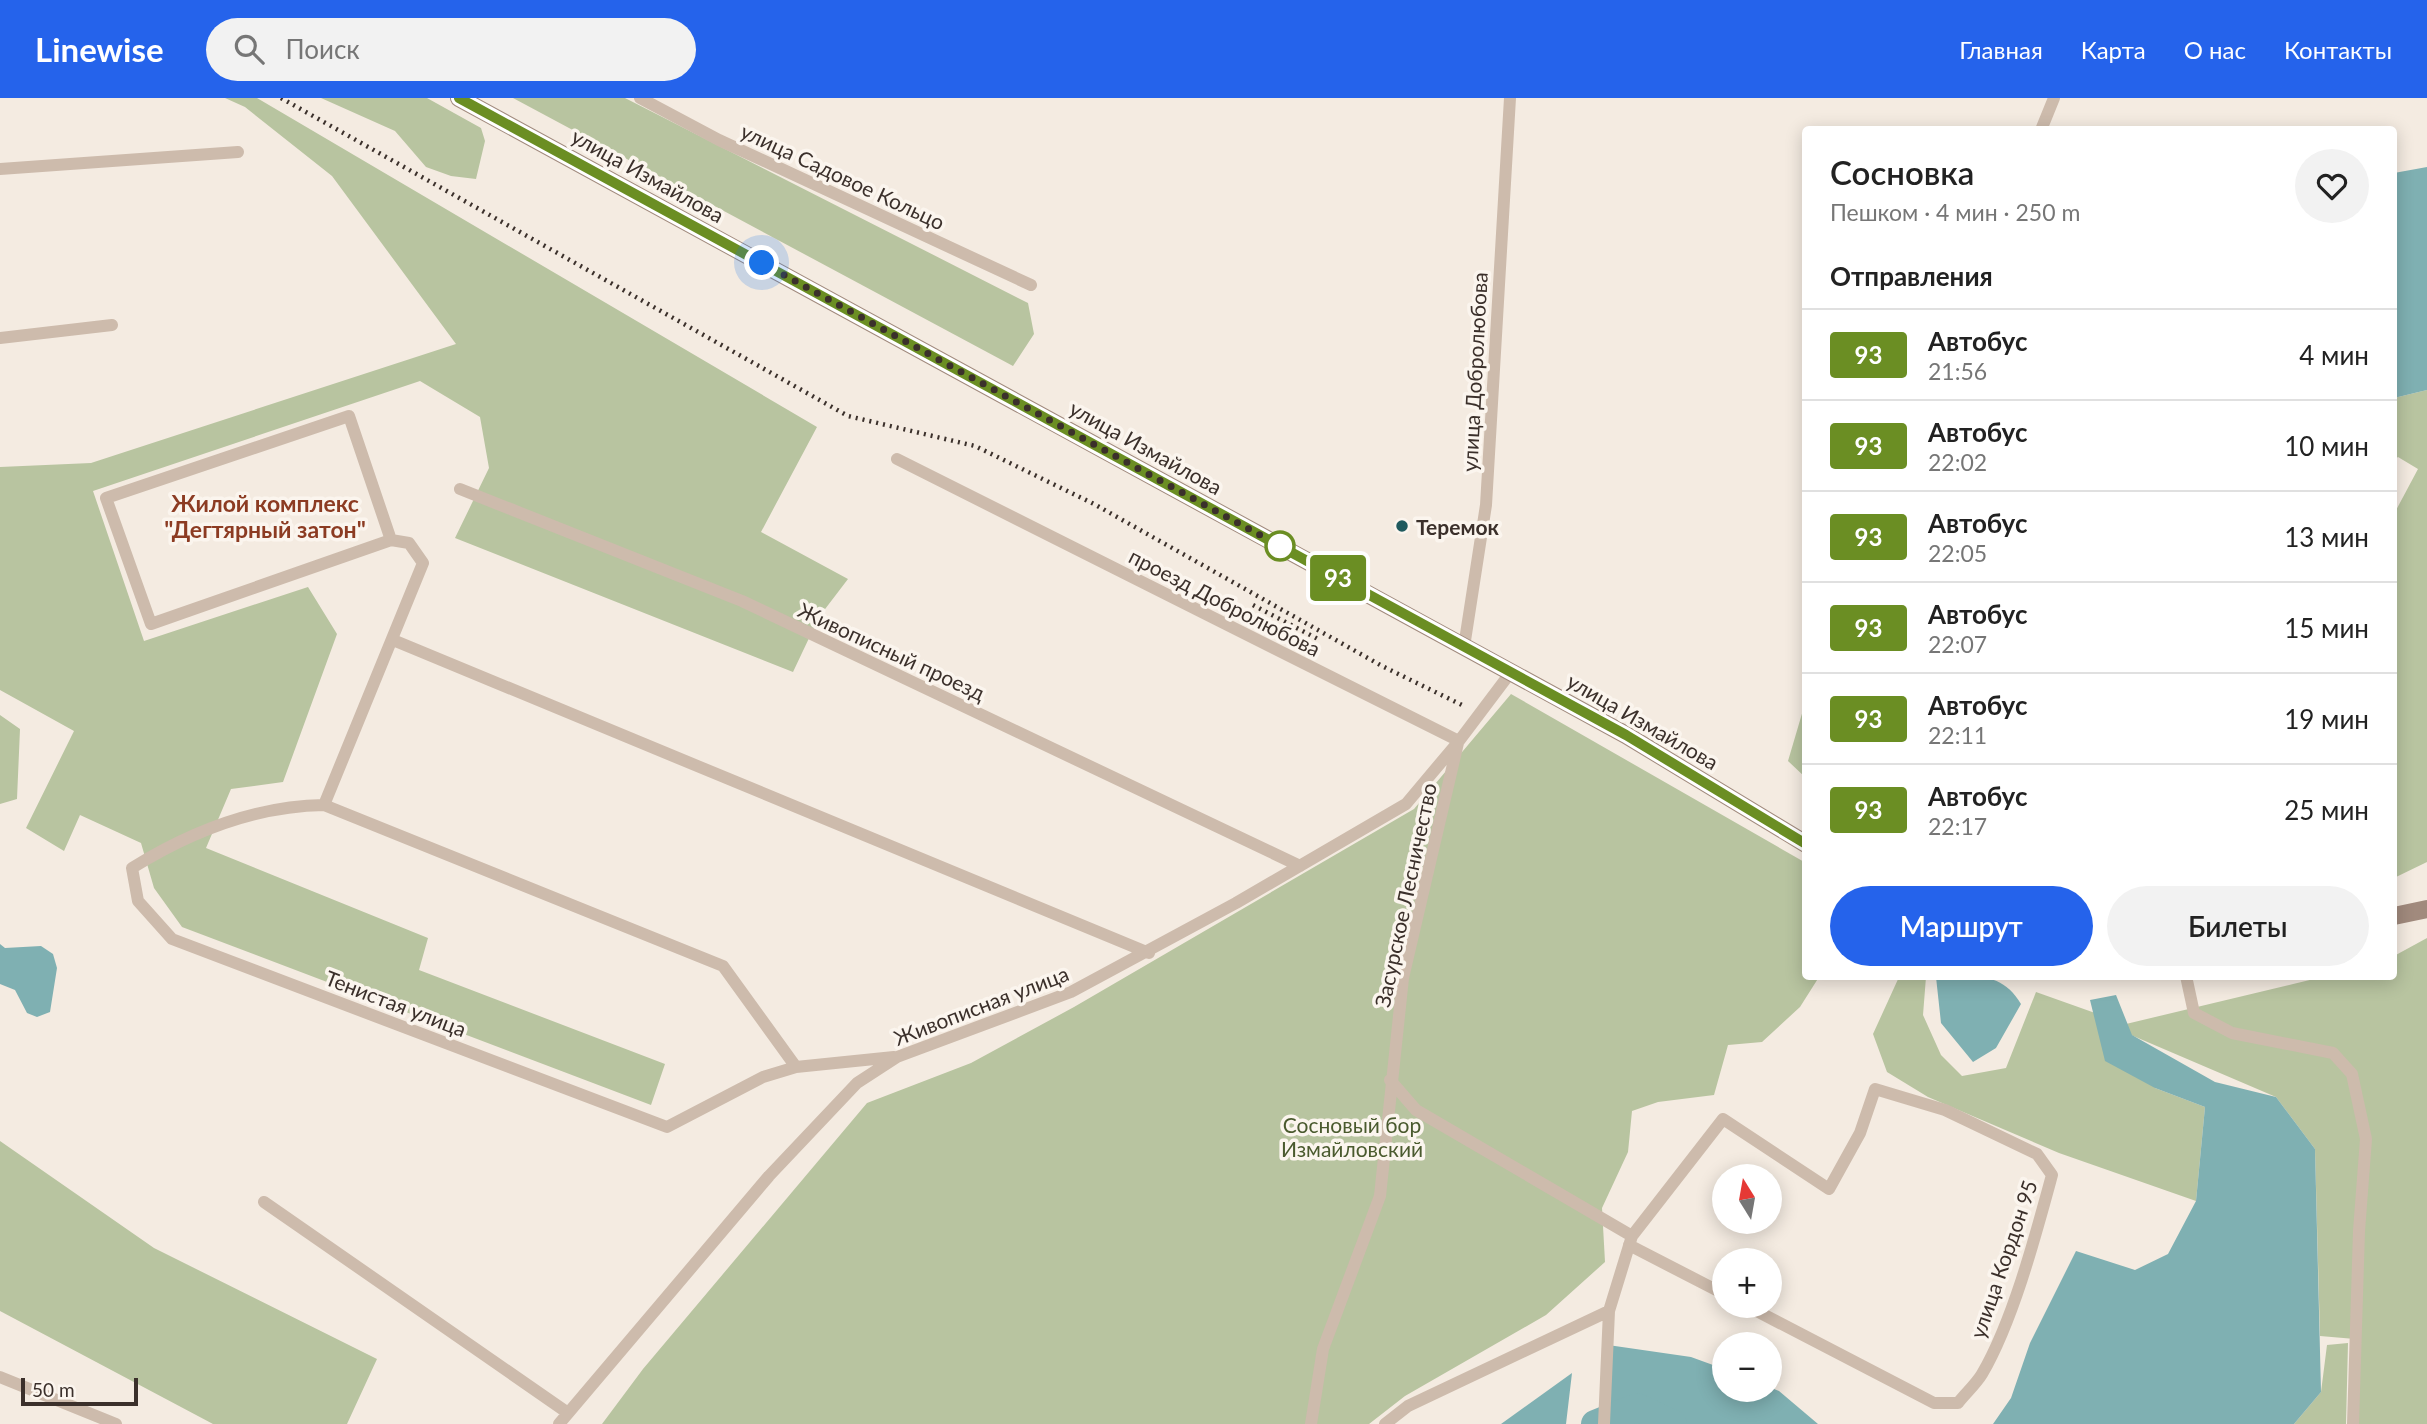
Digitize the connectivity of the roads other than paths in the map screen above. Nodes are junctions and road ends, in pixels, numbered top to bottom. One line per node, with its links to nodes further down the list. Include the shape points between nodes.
1 (459, 98): 15 (main road, улица Измайлова)
2 (640, 98): 8 (street, улица Садовое Кольцо)
3 (1510, 98): 15 (street, улица Добролюбова, via 1486,505)
4 (2054, 98): 5 (street)
5 (2043, 126)
6 (238, 152): 7 (street)
7 (0, 169)
8 (1031, 285)
9 (111, 325): 10 (street)
10 (0, 338)
11 (897, 459): 17 (street, проезд Добролюбова)
12 (460, 489): 20 (street, Живописный проезд, via 742,601)
13 (391, 540): 13 (street, via 349,416 106,498 151,624); 14 (street, via 409,543 423,563)
14 (393, 640): 18 (street); 23 (street)
15 (1464, 647): 16 (main road, улица Измайлова)
16 (1511, 673): 17 (street); 19 (main road, улица Измайлова, via 1626,735)
17 (1459, 740): 20 (street, Живописная улица, via 1406,804); 27 (street, Засурское Лесничество, via 1403,978)
18 (324, 805): 26 (street, via 723,966); 26 (street, Тенистая улица, via 242,815 164,848 132,868 138,901 172,939 667,1126 764,1077)
19 (1802, 843)
20 (1300, 866): 23 (street, Живописная улица)
21 (2427, 909): 22 (main road)
22 (2397, 915)
23 (1149, 953): 25 (street, Живописная улица, via 1071,992)
24 (2187, 980): 40 (street, via 2194,1013 2232,1033 2333,1053 2352,1074 2366,1139)
25 (897, 1057): 26 (street, Тенистая улица); 34 (street, Живописная улица, via 857,1083 769,1176)
26 (796, 1067)
27 (1390, 1080): 29 (street, via 1416,1110); 37 (street, Засурское Лесничество, via 1380,1196 1322,1349)
28 (264, 1202): 34 (street)
29 (1631, 1240): 30 (street); 31 (street, улица Кордон 95); 32 (street, улица Кордон 95, via 1723,1119 1829,1189 1860,1133 1875,1089 1945,1111 2037,1154 2052,1175 2006,1319 1982,1375 1958,1403 1934,1403)
30 (1712, 1287)
31 (1609, 1311): 38 (street, via 1408,1406); 39 (street, улица Кордон 95)
32 (1770, 1318)
33 (0, 1377): 35 (street)
34 (568, 1413): 36 (street, Живописная улица)
35 (116, 1424)
36 (559, 1424)
37 (1311, 1424)
38 (1385, 1424)
39 (1604, 1424)
40 (2353, 1424)

